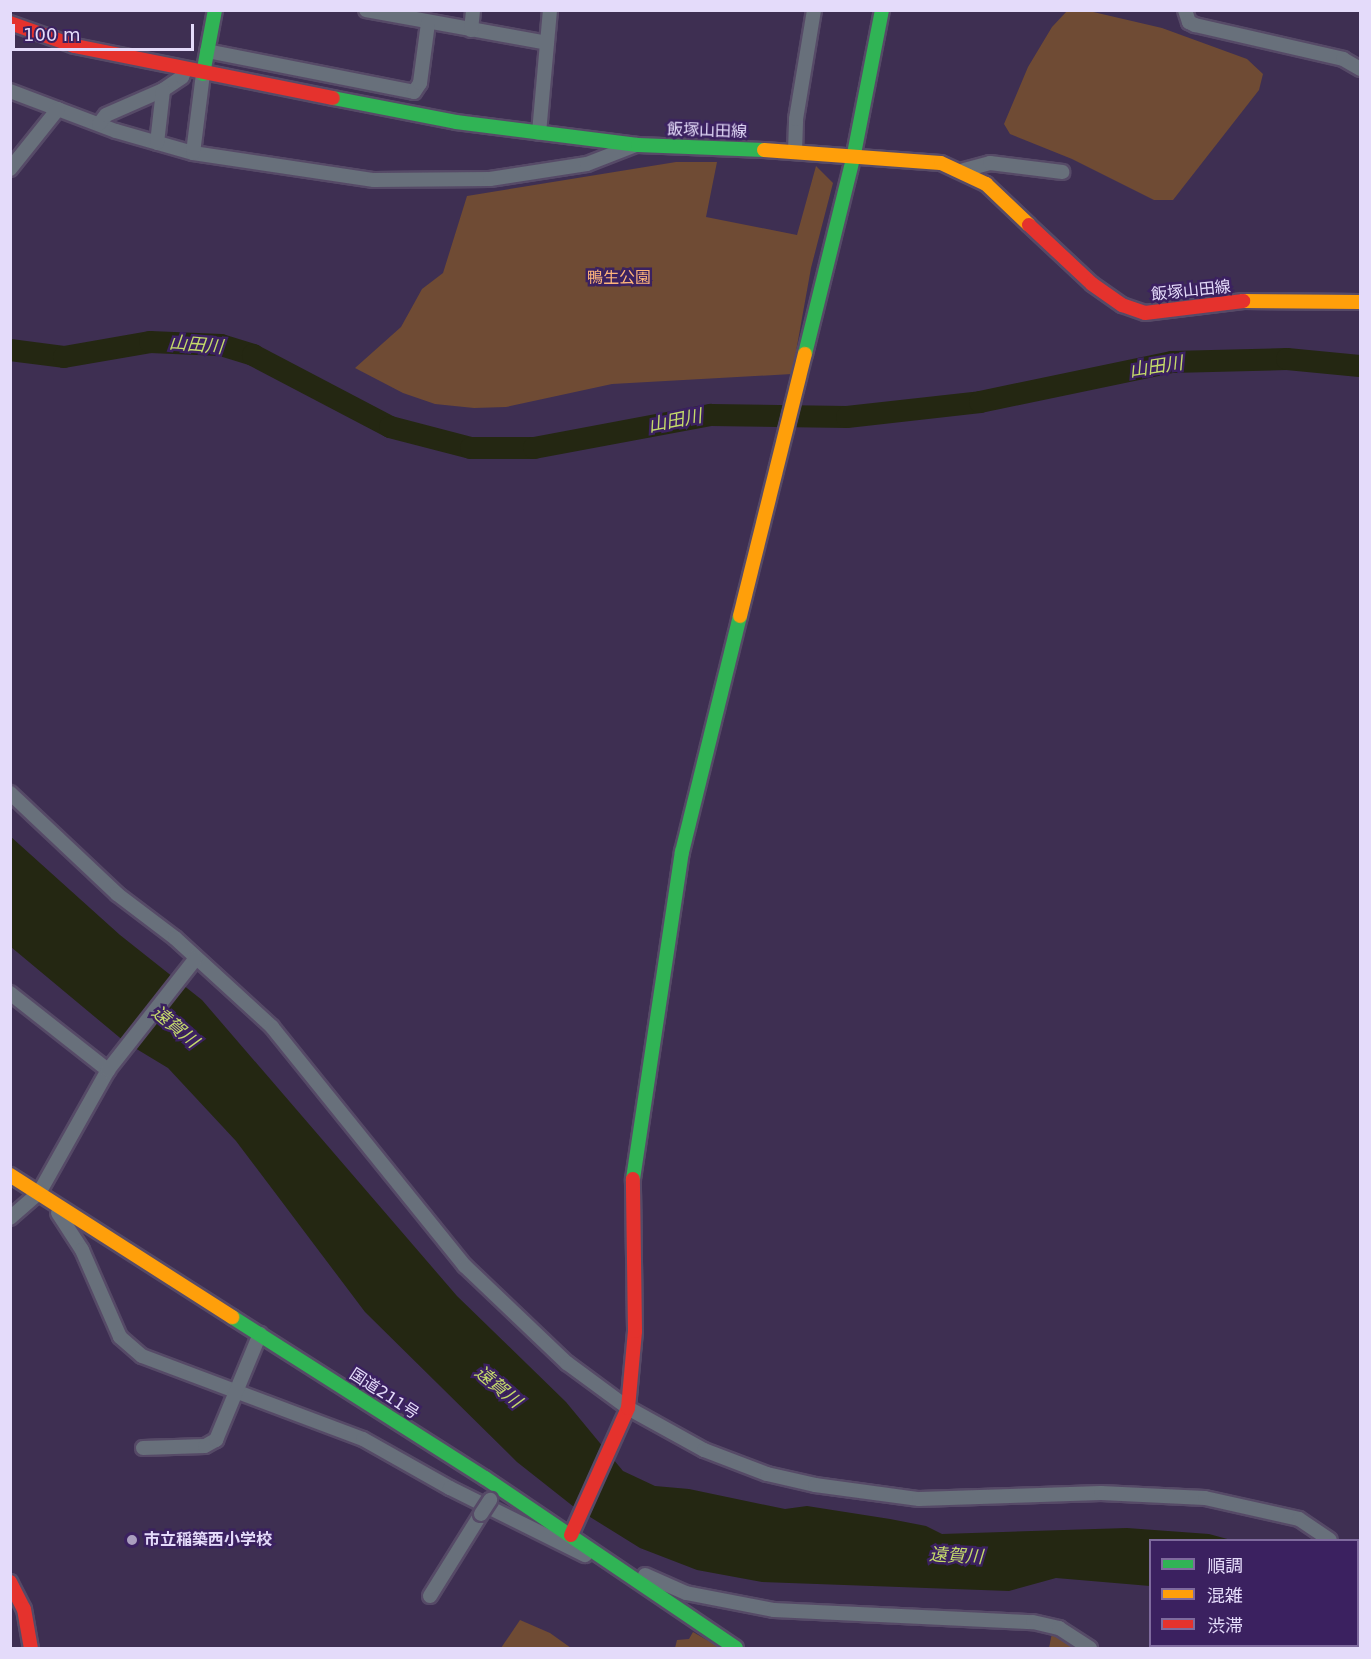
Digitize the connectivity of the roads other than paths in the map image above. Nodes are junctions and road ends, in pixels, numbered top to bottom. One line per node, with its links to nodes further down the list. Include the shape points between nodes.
1 (215, 10): 13 (main road)
2 (366, 10): 8 (street)
3 (473, 10): 11 (street)
4 (550, 10): 12 (street)
5 (814, 10): 24 (street, via 796,119)
6 (882, 10): 26 (main road)
7 (1185, 10): 14 (street, via 1189,22 1195,25 1343,59)
8 (407, 15): 10 (street)
9 (10, 23): 15 (main road, 飯塚山田線, via 75,46)
10 (428, 23): 11 (street); 13 (street, via 420,83 414,92)
11 (471, 30): 12 (street)
12 (547, 43): 21 (street)
13 (207, 51): 16 (main road)
14 (1360, 69)
15 (185, 70): 16 (main road, 飯塚山田線); 17 (street, via 182,77)
16 (203, 74): 21 (main road, 飯塚山田線, via 456,122); 25 (street)
17 (163, 90): 20 (street, via 106,115); 22 (street)
18 (10, 91): 19 (street)
19 (58, 108): 20 (street); 27 (street)
20 (99, 124): 22 (street)
21 (539, 133): 23 (main road, 飯塚山田線)
22 (157, 142): 25 (street)
23 (638, 145): 24 (main road, 飯塚山田線); 25 (street, via 587,164 490,179 435,181 374,180)
24 (795, 151): 26 (main road, 飯塚山田線)
25 (193, 153)
26 (854, 154): 28 (main road, 飯塚山田線, via 915,158); 40 (main road, via 682,852 634,1157 631,1206 635,1331)
27 (10, 169)
28 (964, 170): 29 (street, via 990,163); 30 (main road, 飯塚山田線, via 986,184 1092,284 1122,305 1145,313 1265,298)
29 (1062, 172)
30 (1360, 302)
31 (10, 793): 32 (street)
32 (194, 960): 34 (street); 40 (street, via 272,1027 420,1211 499,1301 567,1364)
33 (10, 993): 34 (street)
34 (110, 1067): 36 (street)
35 (10, 1175): 36 (main road, 国道211号)
36 (44, 1196): 37 (street); 38 (main road, 国道211号); 39 (street, via 82,1250 120,1337 156,1364)
37 (10, 1218)
38 (260, 1334): 39 (street); 42 (main road, 国道211号)
39 (235, 1391): 41 (street, via 216,1440 205,1446); 45 (street, via 363,1439 570,1551)
40 (628, 1408): 43 (main road); 44 (street, via 704,1450 766,1474 815,1485 919,1499 1101,1493 1205,1498 1299,1519)
41 (143, 1448)
42 (494, 1494): 43 (main road, 国道211号); 47 (street, bridge)
43 (573, 1531): 45 (main road, 国道211号)
44 (1329, 1539)
45 (608, 1559): 48 (main road, 国道211号); 50 (street, via 686,1593 723,1601 774,1610 1033,1622 1059,1628)
46 (10, 1582): 49 (main road, via 24,1610)
47 (430, 1596)
48 (732, 1647)
49 (31, 1648)
50 (1090, 1648)

